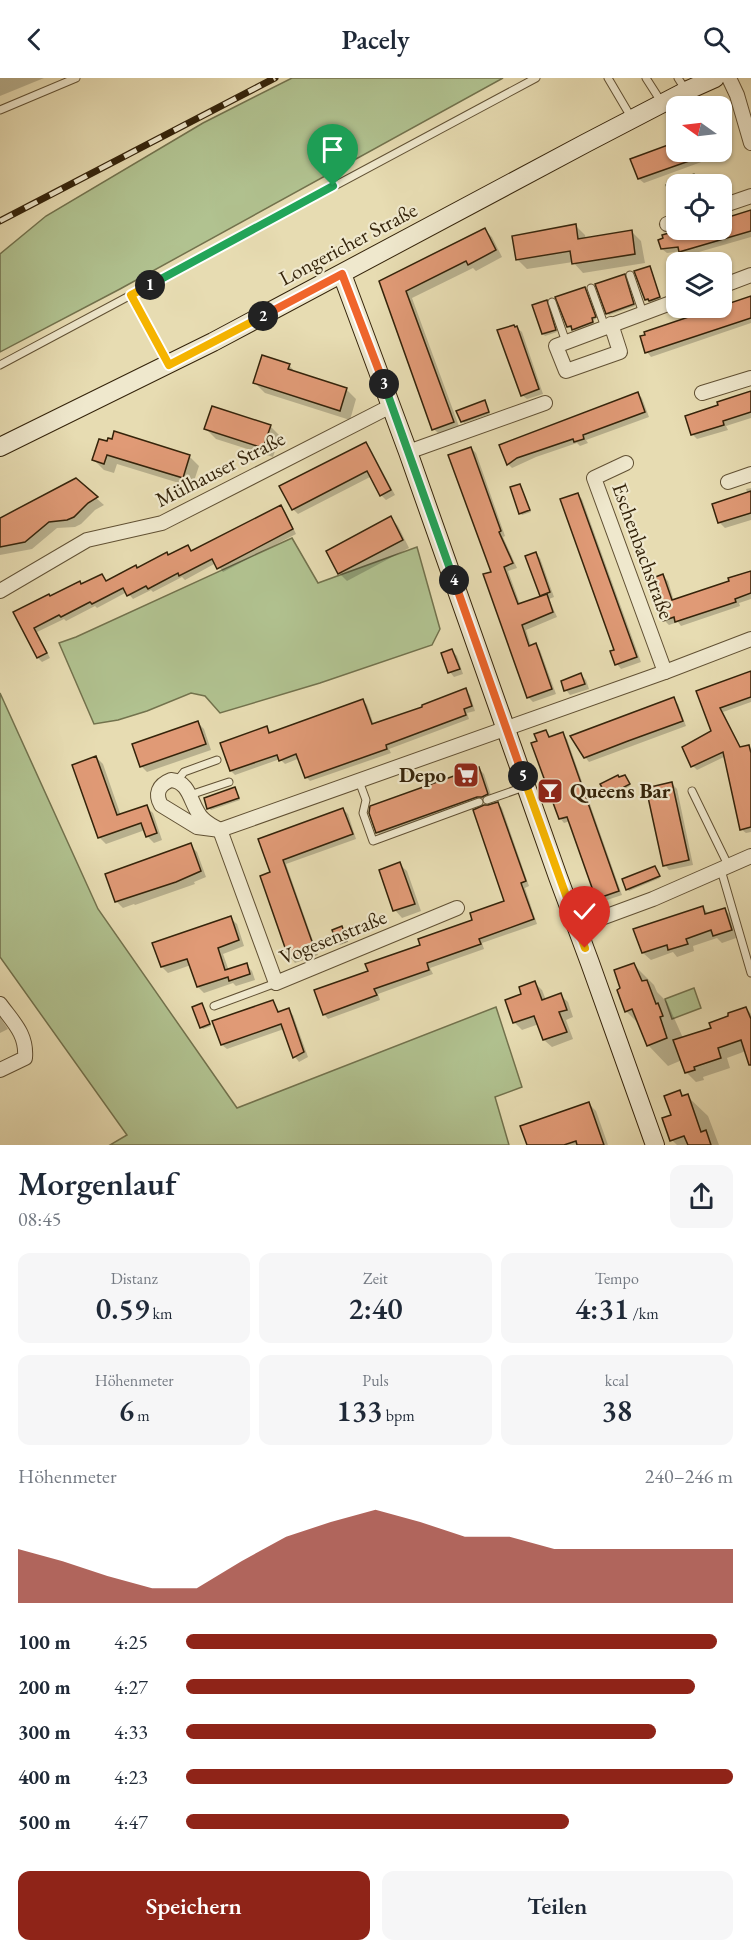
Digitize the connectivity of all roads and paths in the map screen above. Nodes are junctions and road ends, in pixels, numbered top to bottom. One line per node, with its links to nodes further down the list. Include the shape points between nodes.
1 (76, 78): 9 (lane)
2 (536, 78): 19 (lane)
3 (608, 78): 10 (lane)
4 (646, 78): 8 (lane)
5 (716, 78): 7 (street, Longericher Straße)
6 (729, 78): 11 (street)
7 (682, 85): 8 (street, Longericher Straße)
8 (662, 103): 10 (street, Longericher Straße)
9 (0, 110)
10 (632, 119): 14 (street, Longericher Straße)
11 (751, 143)
12 (751, 196): 13 (street)
13 (732, 203)
14 (342, 274): 26 (street, Longericher Straße); 30 (street)
15 (630, 275): 22 (lane)
16 (751, 275): 17 (street)
17 (732, 282)
18 (591, 288): 23 (lane)
19 (131, 295): 25 (lane); 26 (lane)
20 (552, 302): 24 (lane)
21 (666, 305): 22 (street)
22 (643, 313): 23 (street)
23 (608, 325): 24 (street); 24 (street, via 620,352 566,371 556,346)
24 (566, 342)
25 (0, 365)
26 (169, 365): 31 (street, Longericher Straße)
27 (751, 378): 28 (street)
28 (702, 393)
29 (545, 403): 32 (street)
30 (391, 406): 32 (street); 36 (street, Mülhauser Straße, via 162,523 87,540)
31 (0, 447)
32 (408, 452): 39 (street)
33 (626, 463): 38 (street, Eschenbachstraße, via 594,478)
34 (751, 474): 35 (street)
35 (728, 482)
36 (0, 591)
37 (751, 639): 38 (street)
38 (665, 672): 39 (street)
39 (506, 729): 42 (street); 44 (street)
40 (217, 760): 41 (lane, via 184,772)
41 (177, 781): 46 (street, Vogesenstraße); 47 (street, via 171,780 159,788 161,805 197,827)
42 (359, 781): 44 (lane, via 366,800 363,813 373,841); 47 (street)
43 (229, 782): 46 (lane)
44 (526, 786): 51 (street)
45 (692, 791): 49 (lane)
46 (190, 795): 47 (street, Vogesenstraße, via 202,819)
47 (220, 830): 53 (street, Vogesenstraße)
48 (751, 856): 49 (street)
49 (725, 868): 51 (street); 52 (lane)
50 (457, 908): 53 (street, Vogesenstraße)
51 (577, 927): 57 (street)
52 (751, 972)
53 (276, 983): 55 (lane)
54 (0, 1004): 56 (street, via 24,1036 26,1048 25,1058)
55 (214, 1006)
56 (0, 1070)
57 (655, 1145)

